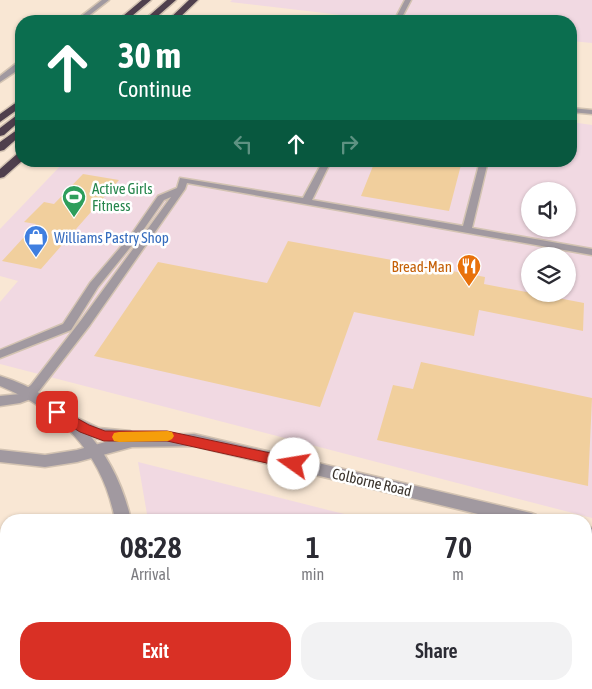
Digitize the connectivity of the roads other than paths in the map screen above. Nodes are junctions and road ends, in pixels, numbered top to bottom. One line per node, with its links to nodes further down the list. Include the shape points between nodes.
1 (106, 0): 7 (street)
2 (147, 0): 8 (highway)
3 (159, 0): 9 (highway)
4 (172, 0): 10 (highway)
5 (194, 0): 11 (highway)
6 (408, 0): 12 (lane)
7 (86, 15)
8 (128, 15)
9 (141, 15)
10 (154, 15)
11 (178, 15)
12 (400, 15)
13 (15, 69): 14 (street)
14 (0, 80)
15 (15, 107): 18 (highway)
16 (577, 111): 17 (lane)
17 (592, 112)
18 (0, 119)
19 (15, 120): 20 (highway)
20 (0, 133)
21 (15, 135): 22 (highway)
22 (0, 148)
23 (15, 161): 26 (highway)
24 (324, 167): 28 (lane)
25 (483, 167): 29 (lane)
26 (0, 175)
27 (181, 190): 28 (lane, via 183,180); 31 (lane, via 161,198 66,327); 33 (lane, via 86,322)
28 (306, 202): 29 (lane)
29 (467, 230): 30 (lane)
30 (592, 252)
31 (0, 354)
32 (0, 381): 33 (street)
33 (29, 394): 34 (lane, via 16,400); 35 (street)
34 (0, 401)
35 (57, 412): 36 (street, via 104,436 152,435); 37 (street)
36 (194, 440): 37 (street, Colborne Road, via 132,441); 40 (street, Colborne Road)
37 (95, 451): 38 (street, Colborne Road, via 45,461); 39 (street, via 115,487)
38 (0, 456)
39 (122, 514)
40 (506, 514)

